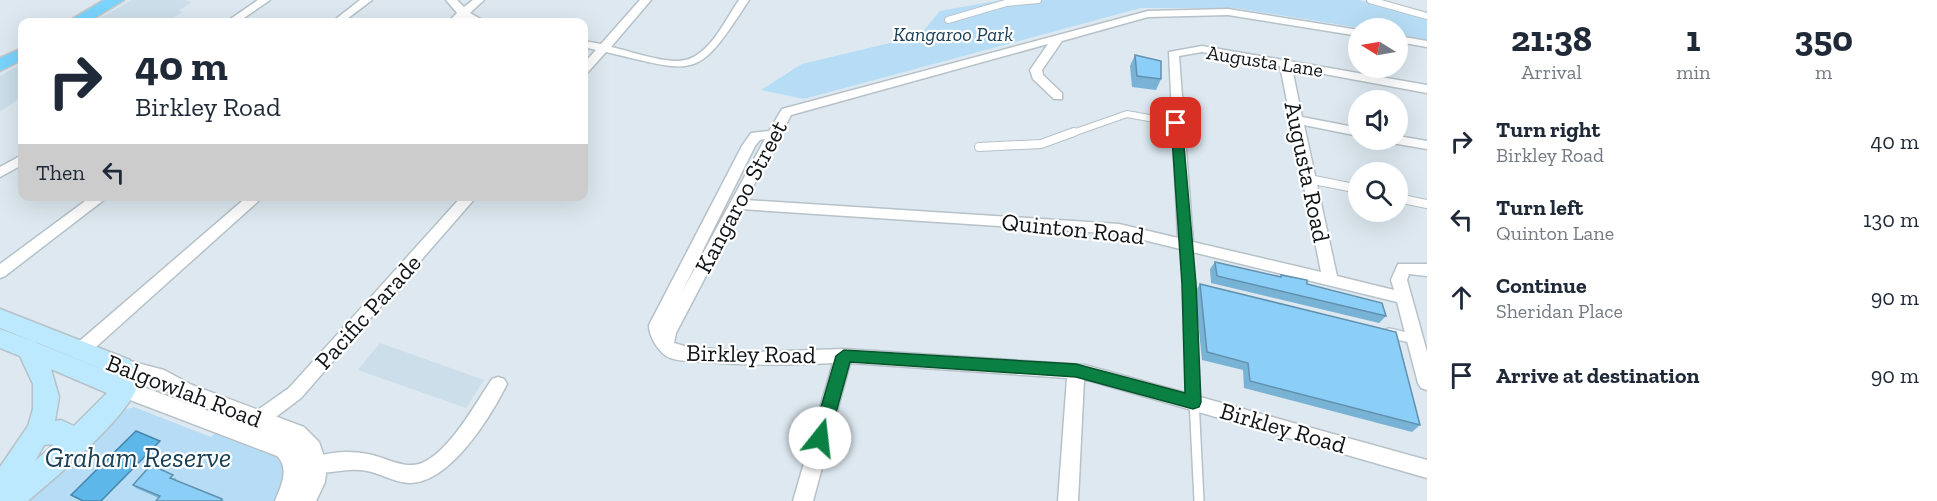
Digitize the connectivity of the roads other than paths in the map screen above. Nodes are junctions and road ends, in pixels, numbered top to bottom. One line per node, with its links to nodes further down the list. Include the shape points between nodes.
1 (116, 0): 12 (main road)
2 (265, 0): 13 (street)
3 (367, 0): 14 (street)
4 (451, 0): 10 (street)
5 (479, 0): 10 (street)
6 (646, 0): 23 (street)
7 (744, 0): 23 (street, via 710,49 688,65)
8 (1038, 0): 17 (lane, via 1006,3)
9 (1370, 0): 11 (lane)
10 (464, 13): 15 (street); 16 (street)
11 (1427, 16)
12 (83, 18)
13 (237, 18)
14 (342, 18)
15 (458, 18)
16 (468, 18)
17 (948, 20)
18 (1348, 31): 19 (street, Kangaroo Street, via 1228,12 1192,11 1148,14)
19 (1059, 37): 29 (street, via 1036,70 1037,76); 33 (street, Kangaroo Street, via 786,112)
20 (1408, 41): 21 (street)
21 (1427, 44)
22 (588, 45): 23 (street)
23 (602, 48): 25 (street)
24 (18, 55): 27 (main road)
25 (588, 64)
26 (1285, 64): 28 (street, Augusta Lane); 30 (street, Augusta Road); 31 (street, Augusta Lane, via 1202,49 1173,54)
27 (0, 65)
28 (1427, 89)
29 (1058, 96)
30 (1296, 120): 32 (street); 39 (street, Augusta Road)
31 (1176, 123): 36 (lane, via 1127,114 1041,144); 47 (street)
32 (1348, 130)
33 (772, 135): 45 (street, Kangaroo Street); 58 (street, via 754,138 657,325 657,331)
34 (1408, 142): 35 (street)
35 (1427, 145)
36 (979, 147)
37 (18, 162): 38 (street)
38 (0, 173)
39 (1309, 179): 40 (lane); 50 (street, Augusta Road)
40 (1348, 187)
41 (1408, 200): 46 (lane)
42 (95, 201): 49 (street)
43 (251, 201): 60 (street)
44 (466, 201): 67 (street, Pacific Parade, via 295,393)
45 (736, 204): 47 (street, Quinton Road, via 1084,226); 58 (street, Kangaroo Street)
46 (1427, 204)
47 (1186, 245): 50 (street, Quinton Road); 51 (lane)
48 (1427, 270): 53 (street, via 1408,267 1400,271)
49 (0, 272)
50 (1330, 279): 53 (street, Quinton Road)
51 (1189, 284): 52 (lane); 66 (lane)
52 (1200, 287)
53 (1404, 298): 57 (street)
54 (0, 318): 60 (main road, Balgowlah Road)
55 (1383, 331): 57 (lane)
56 (0, 338): 59 (main road, Balgowlah Road)
57 (1421, 341): 64 (street)
58 (670, 347): 61 (street, Birkley Road, via 754,359)
59 (28, 349): 63 (main road, Balgowlah Road); 68 (main road, via 43,376 47,398)
60 (81, 350): 63 (main road, Balgowlah Road)
61 (844, 356): 62 (street, Birkley Road); 76 (street)
62 (1076, 371): 66 (street, Birkley Road); 77 (street)
63 (123, 378): 67 (street, Balgowlah Road, via 158,376); 69 (main road); 74 (street, Balgowlah Road, via 285,449 297,467)
64 (1427, 383)
65 (498, 384): 70 (street, via 448,456 431,470 412,474 367,463 334,461)
66 (1193, 402): 71 (street, Birkley Road); 78 (lane)
67 (258, 420): 70 (street, Balgowlah Road, via 296,434 309,444)
68 (37, 435): 69 (main road, via 61,431 68,436); 72 (main road)
69 (64, 452): 73 (main road)
70 (316, 465): 75 (street)
71 (1427, 469)
72 (0, 488)
73 (8, 501)
74 (287, 501)
75 (303, 501)
76 (802, 501)
77 (1068, 501)
78 (1200, 501)

